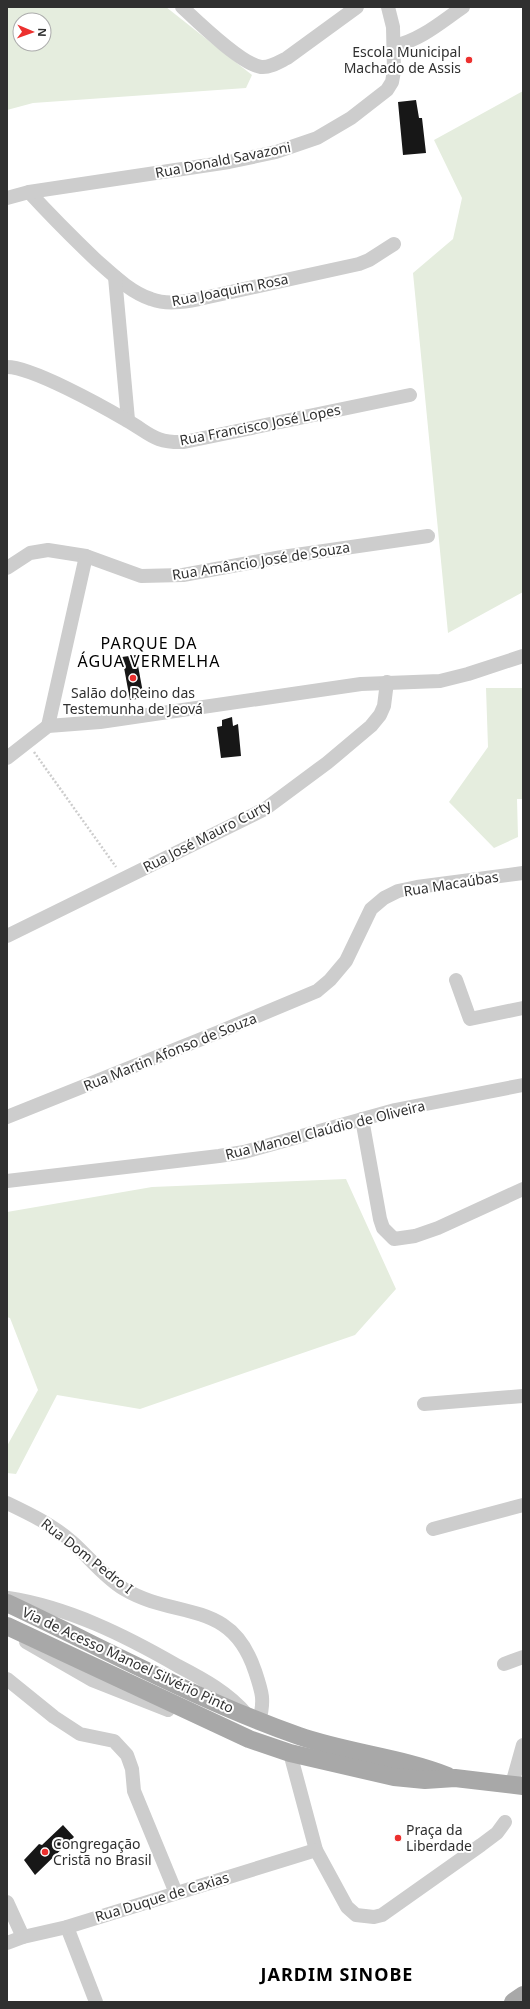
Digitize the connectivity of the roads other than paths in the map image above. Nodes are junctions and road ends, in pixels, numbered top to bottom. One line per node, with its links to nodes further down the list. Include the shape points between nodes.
1 (182, 7): 2 (street, via 214,37 249,62 261,66 276,64 287,58)
2 (357, 7)
3 (388, 7): 5 (street, Rua Donald Savazoni)
4 (463, 7): 5 (street, via 425,34 408,43)
5 (394, 46): 6 (street, Rua Donald Savazoni, via 394,71 392,82 386,90 350,118 306,143 229,162)
6 (29, 192): 7 (street, Rua Donald Savazoni); 9 (street, Rua Joaquim Rosa, via 56,223)
7 (7, 198)
8 (394, 244): 9 (street, Rua Joaquim Rosa, via 359,264 179,303 150,299)
9 (115, 277): 12 (street)
10 (7, 367): 12 (street, Rua Francisco José Lopes, via 17,367 57,384)
11 (410, 395): 12 (street, Rua Francisco José Lopes, via 184,442 170,442 148,435)
12 (128, 420)
13 (428, 536): 14 (street, Rua Amâncio José de Souza, via 282,557 184,575 141,576)
14 (86, 556): 15 (street, Rua Amâncio José de Souza, via 48,550 30,553); 18 (street)
15 (7, 568)
16 (523, 656): 17 (street, via 440,681)
17 (387, 682): 18 (street, via 100,722); 21 (street, Rua José Mauro Curty, via 384,706 380,715 359,737 265,809)
18 (48, 726): 19 (street)
19 (7, 758)
20 (523, 874): 22 (street, Rua Macaúbas, via 417,887 398,891 384,898 371,909 346,961)
21 (7, 936)
22 (330, 980): 26 (street, Rua Martin Afonso de Souza, via 305,997)
23 (456, 980): 24 (street, via 470,1019)
24 (523, 1008)
25 (523, 1085): 27 (street, Rua Manoel Claúdio de Oliveira)
26 (7, 1117)
27 (362, 1119): 28 (street, Rua Manoel Claúdio de Oliveira, via 244,1152); 29 (street, via 380,1219 383,1228 394,1239 438,1228)
28 (7, 1182)
29 (523, 1189)
30 (523, 1396): 31 (street)
31 (424, 1404)
32 (7, 1503): 43 (street, Rua Dom Pedro I, via 60,1532 122,1588 138,1596 208,1617 233,1631 253,1664 262,1691 263,1706)
33 (523, 1505): 34 (street)
34 (433, 1529)
35 (7, 1598): 43 (street, Via de Acesso Manoel Silvério Pinto, via 66,1614 105,1628 144,1647 226,1694)
36 (7, 1603): 43 (main road, Via de Acesso Manoel Silvério Pinto)
37 (7, 1626): 42 (main road, Via de Acesso Manoel Silvério Pinto)
38 (7, 1630): 44 (street, Via de Acesso Manoel Silvério Pinto, via 92,1680)
39 (523, 1657): 40 (street)
40 (504, 1664)
41 (7, 1679): 51 (street, via 54,1717 80,1734 114,1741 127,1755 132,1769 134,1791)
42 (186, 1709): 43 (main road, via 248,1728 255,1728); 44 (main road, Via de Acesso Manoel Silvério Pinto)
43 (254, 1719): 47 (main road, Via de Acesso Manoel Silvério Pinto, via 335,1748 428,1768)
44 (249, 1739): 46 (main road, Via de Acesso Manoel Silvério Pinto)
45 (523, 1745): 48 (street)
46 (290, 1753): 47 (main road, Via de Acesso Manoel Silvério Pinto, via 394,1777 425,1780); 50 (street)
47 (455, 1778): 48 (main road, Via de Acesso Manoel Silvério Pinto)
48 (518, 1785)
49 (505, 1822): 50 (street, via 497,1833 481,1845 382,1915 374,1917 356,1915 348,1907)
50 (316, 1850): 51 (street, Rua Duque de Caxias)
51 (176, 1893): 53 (street, Rua Duque de Caxias)
52 (7, 1902): 54 (street)
53 (67, 1927): 54 (street, Rua Duque de Caxias); 57 (street)
54 (23, 1937): 55 (street, Rua Duque de Caxias)
55 (7, 1943)
56 (523, 1995): 58 (main road)
57 (96, 2002)
58 (513, 2002)

